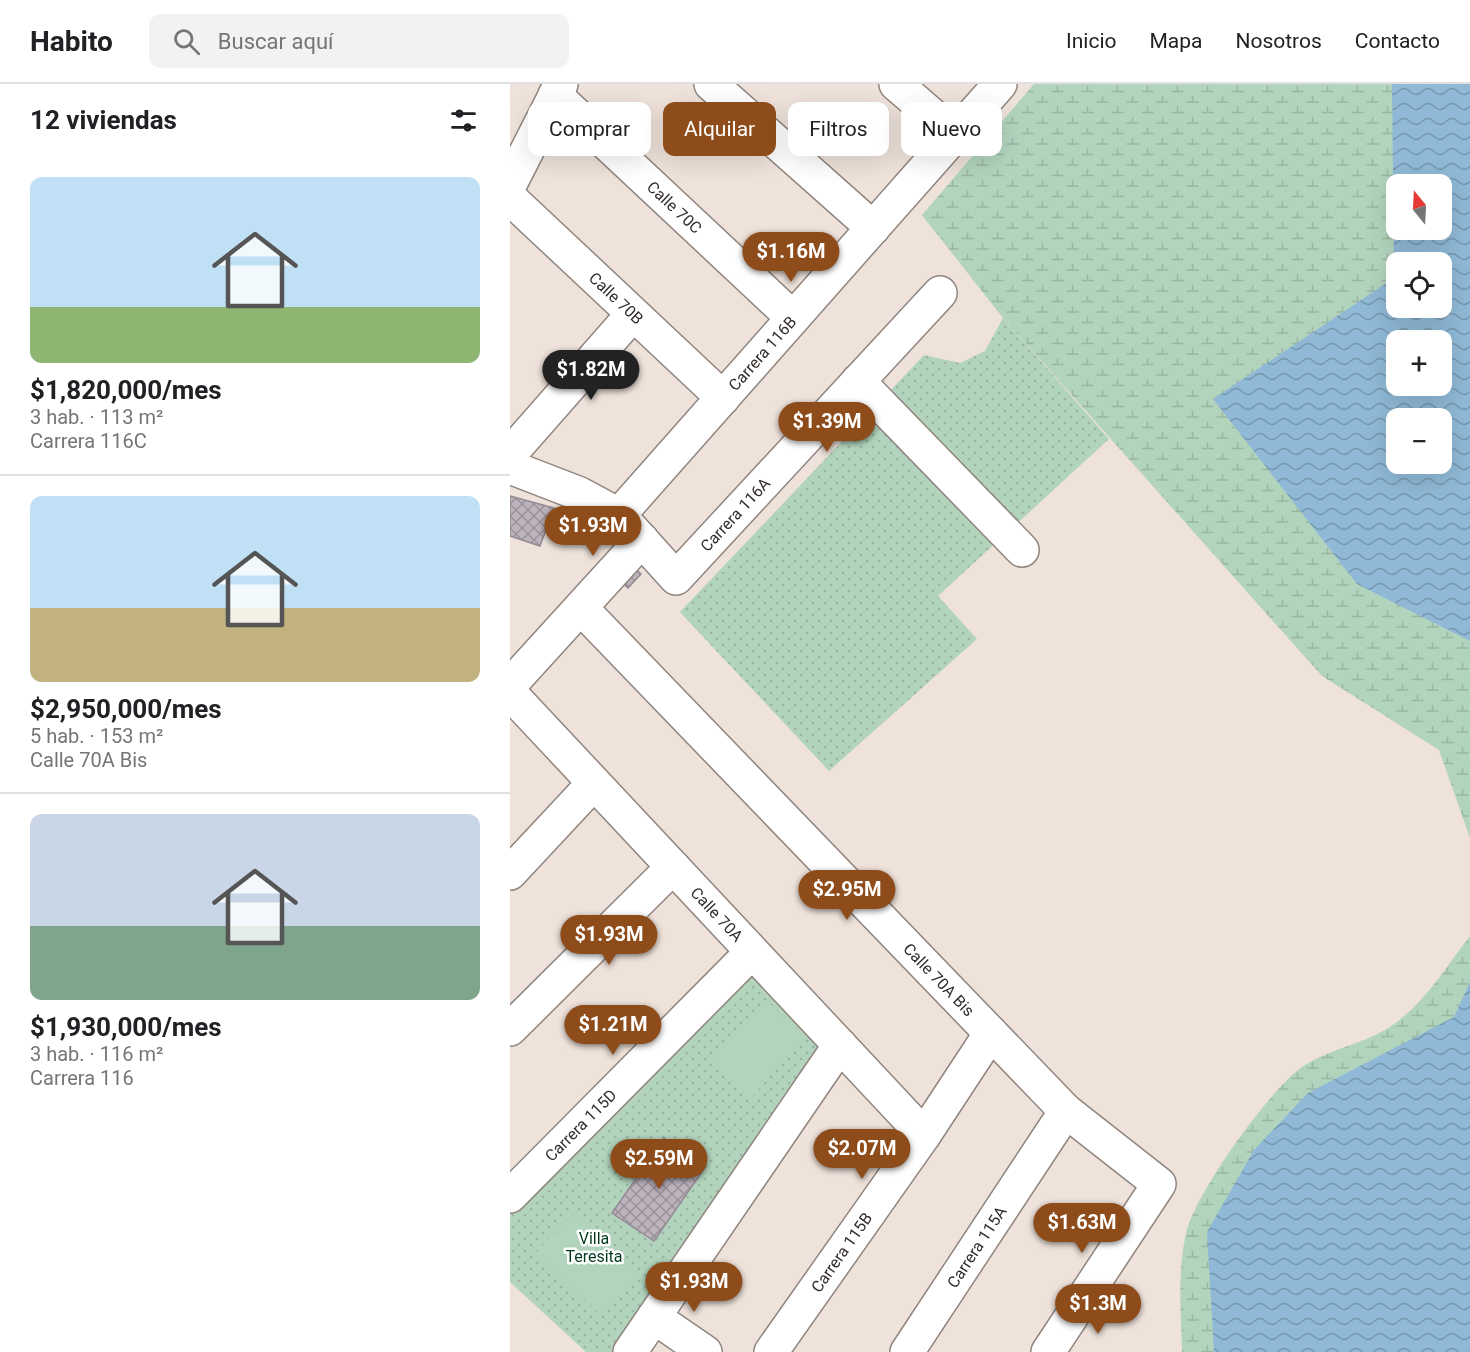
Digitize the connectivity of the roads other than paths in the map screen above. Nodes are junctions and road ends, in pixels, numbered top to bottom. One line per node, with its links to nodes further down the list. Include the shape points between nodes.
1 (711, 84): 10 (street)
2 (896, 84): 5 (street)
3 (1000, 84): 6 (street, Carrera 116B)
4 (558, 90): 8 (street); 13 (street, Calle 70C)
5 (917, 102)
6 (984, 102)
7 (936, 156): 10 (street, Carrera 116B)
8 (510, 184)
9 (510, 198): 12 (street, Calle 70B)
10 (873, 228): 13 (street, Carrera 116B)
11 (940, 293): 14 (street, Carrera 116A)
12 (633, 314): 15 (street, Calle 70B); 16 (street)
13 (793, 318): 15 (street, Carrera 116B)
14 (858, 381): 19 (street, Carrera 116A, via 676,578); 20 (street)
15 (723, 398): 18 (street, Carrera 116B)
16 (510, 454)
17 (510, 467): 18 (street, via 580,494)
18 (619, 515): 19 (street)
19 (642, 540): 21 (street)
20 (1022, 550)
21 (581, 608): 22 (street); 29 (street, Calle 70A Bis)
22 (510, 685)
23 (510, 693): 24 (street, Calle 70A)
24 (594, 783): 25 (street, Calle 70A); 26 (street)
25 (673, 867): 27 (street, Calle 70A); 28 (street)
26 (510, 873)
27 (752, 951): 30 (street, Calle 70A); 33 (street, Carrera 115D)
28 (510, 1029)
29 (991, 1034): 31 (street, Calle 70A Bis); 32 (street, Carrera 115B)
30 (840, 1045): 32 (street, Calle 70A); 35 (street)
31 (1066, 1111): 34 (street, Calle 70A Bis, via 1159,1184); 39 (street, Carrera 115A)
32 (924, 1135): 38 (street, Carrera 115B)
33 (510, 1196)
34 (1076, 1310): 40 (street); 41 (street)
35 (654, 1317): 36 (street); 37 (street)
36 (630, 1352)
37 (705, 1352)
38 (771, 1352)
39 (907, 1352)
40 (1048, 1352)
41 (1069, 1352)

